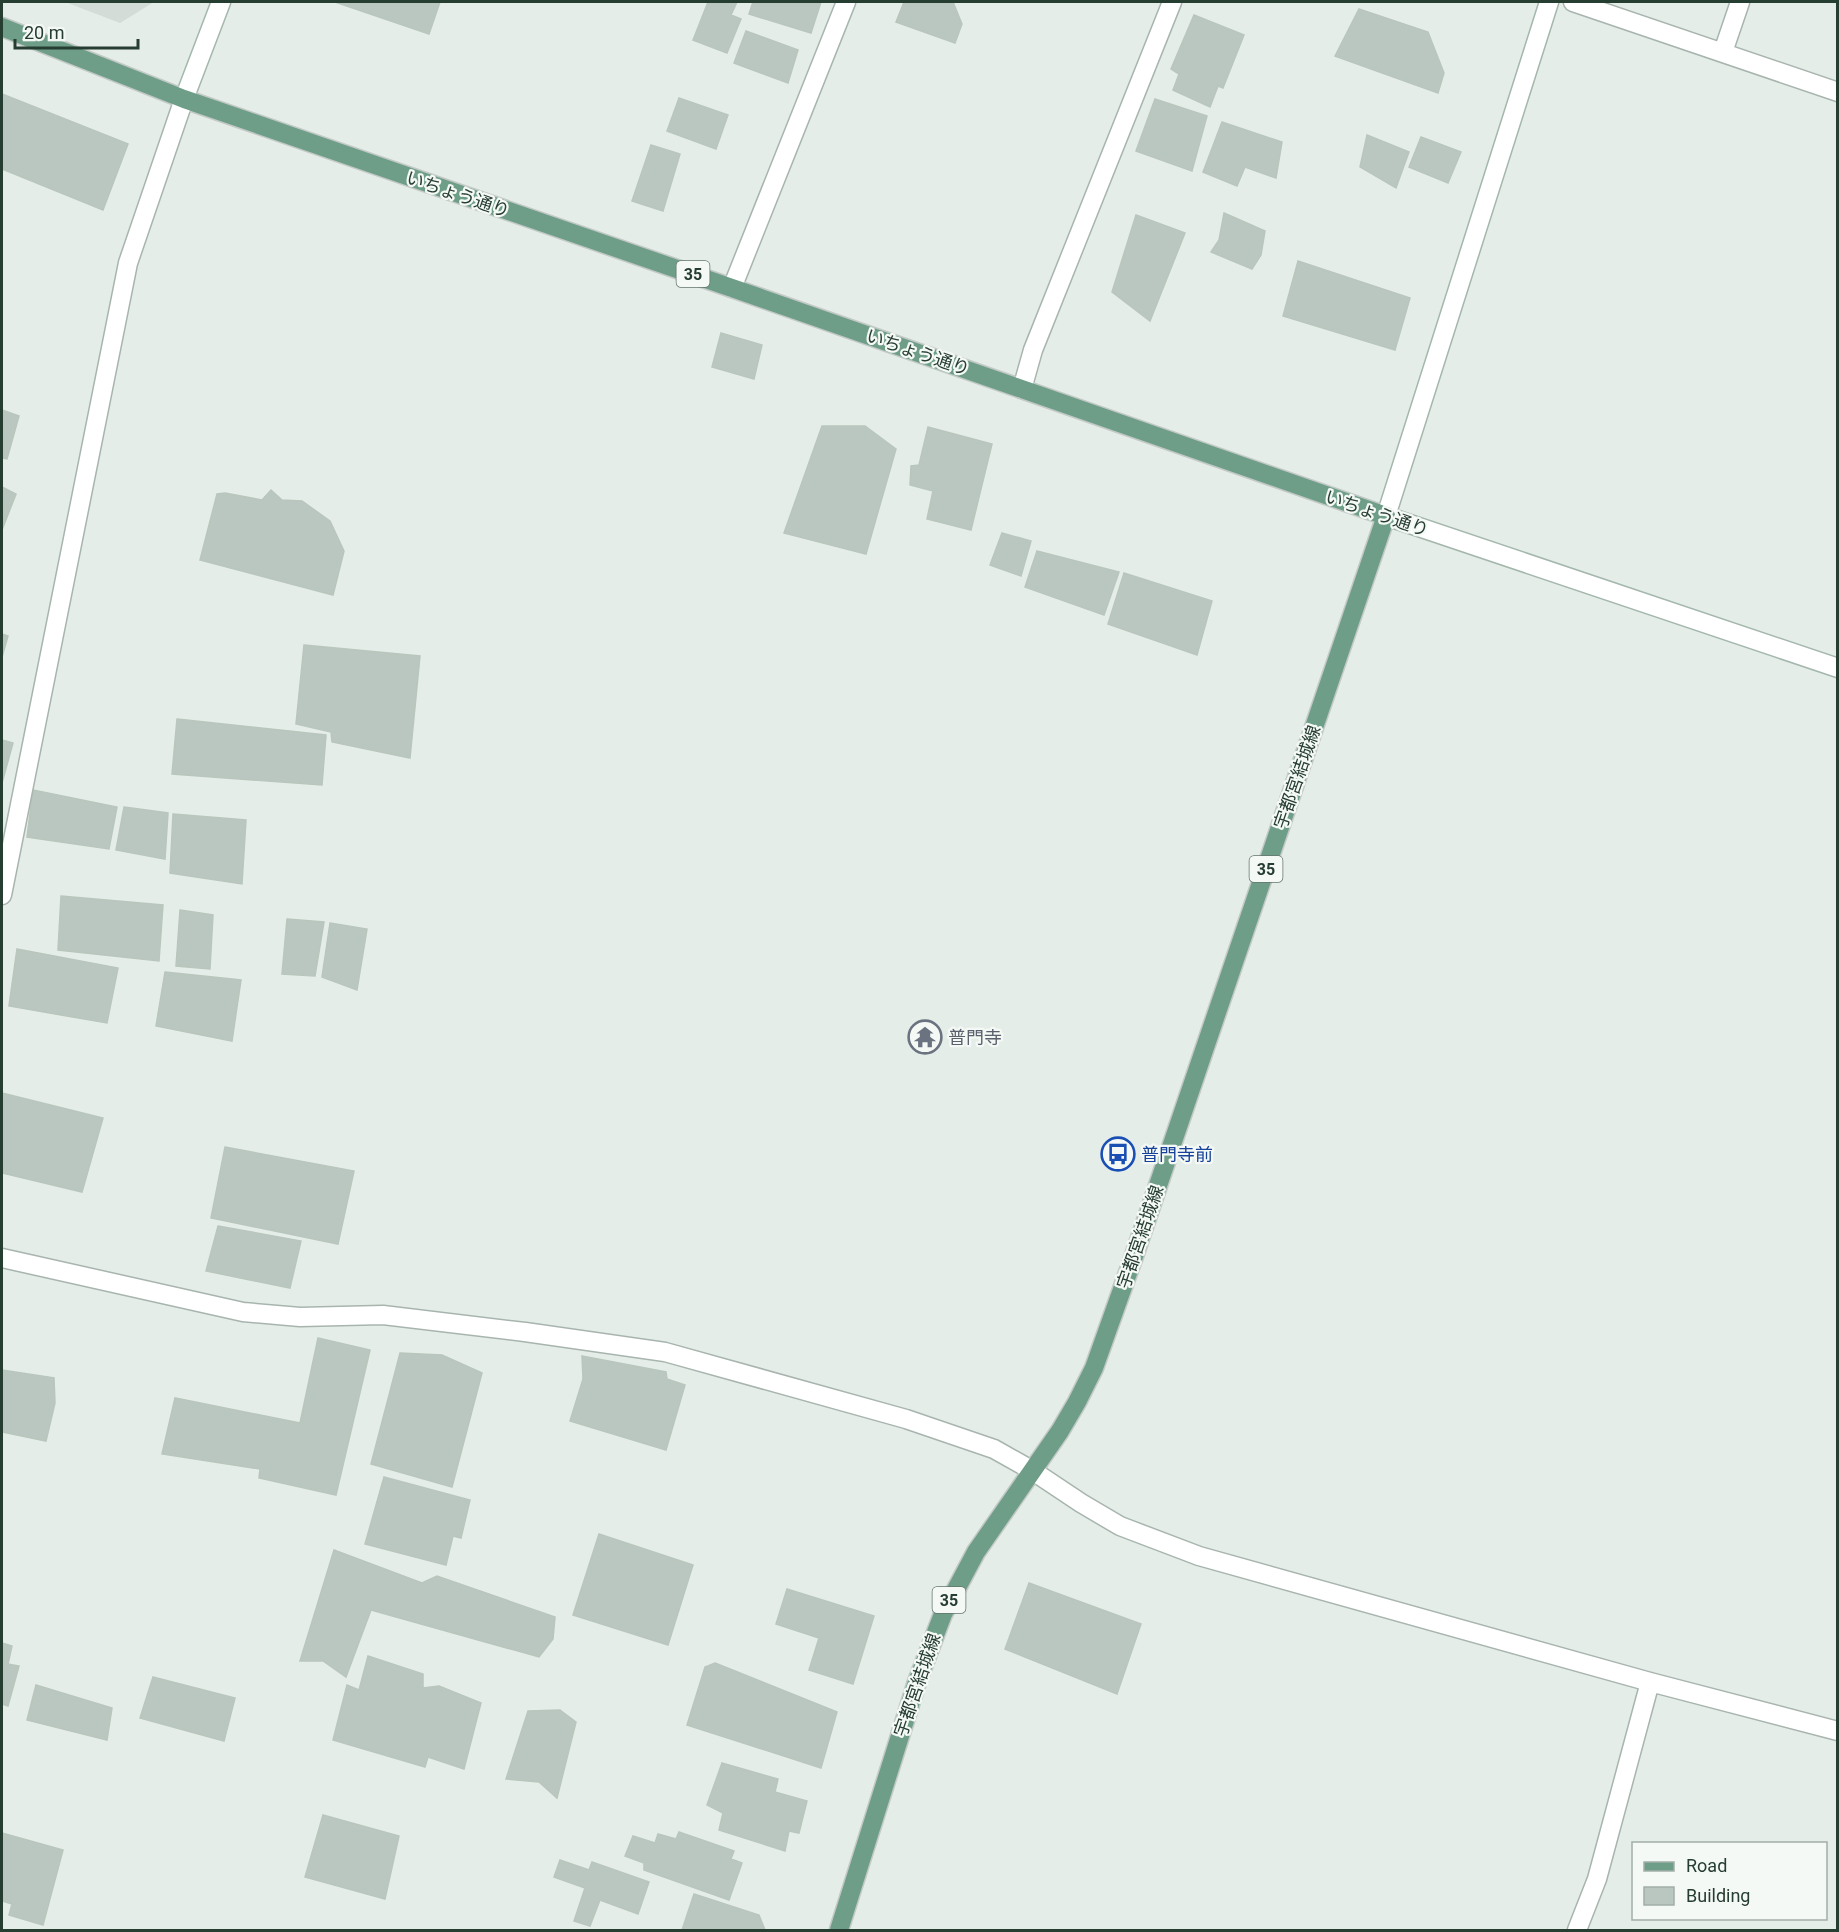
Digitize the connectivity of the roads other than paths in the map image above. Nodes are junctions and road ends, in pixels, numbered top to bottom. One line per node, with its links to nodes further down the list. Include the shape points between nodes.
1 (221, 2): 10 (street)
2 (846, 2): 11 (street)
3 (1173, 2): 12 (street, via 1033,350)
4 (1549, 2): 13 (street)
5 (1573, 2): 8 (street)
6 (1740, 2): 8 (street)
7 (2, 27): 10 (main road, いちょう通り / 35)
8 (1723, 52): 9 (street)
9 (1838, 92)
10 (184, 99): 11 (main road, いちょう通り / 35); 15 (street, via 128,263)
11 (732, 288): 12 (main road, いちょう通り / 35)
12 (1022, 388): 13 (main road, いちょう通り / 35)
13 (1386, 516): 14 (street, いちょう通り); 17 (main road, 宇都宮結城線 / 35, via 1094,1368)
14 (1838, 668)
15 (2, 895)
16 (2, 1258): 17 (street, via 243,1312 300,1317 383,1315 665,1352 906,1419 994,1449)
17 (1033, 1471): 18 (street, via 1120,1526 1199,1556); 20 (main road, 宇都宮結城線 / 35, via 976,1552 943,1614 917,1682)
18 (1650, 1683): 19 (street); 21 (street, via 1597,1879)
19 (1838, 1731)
20 (839, 1930)
21 (1577, 1930)

